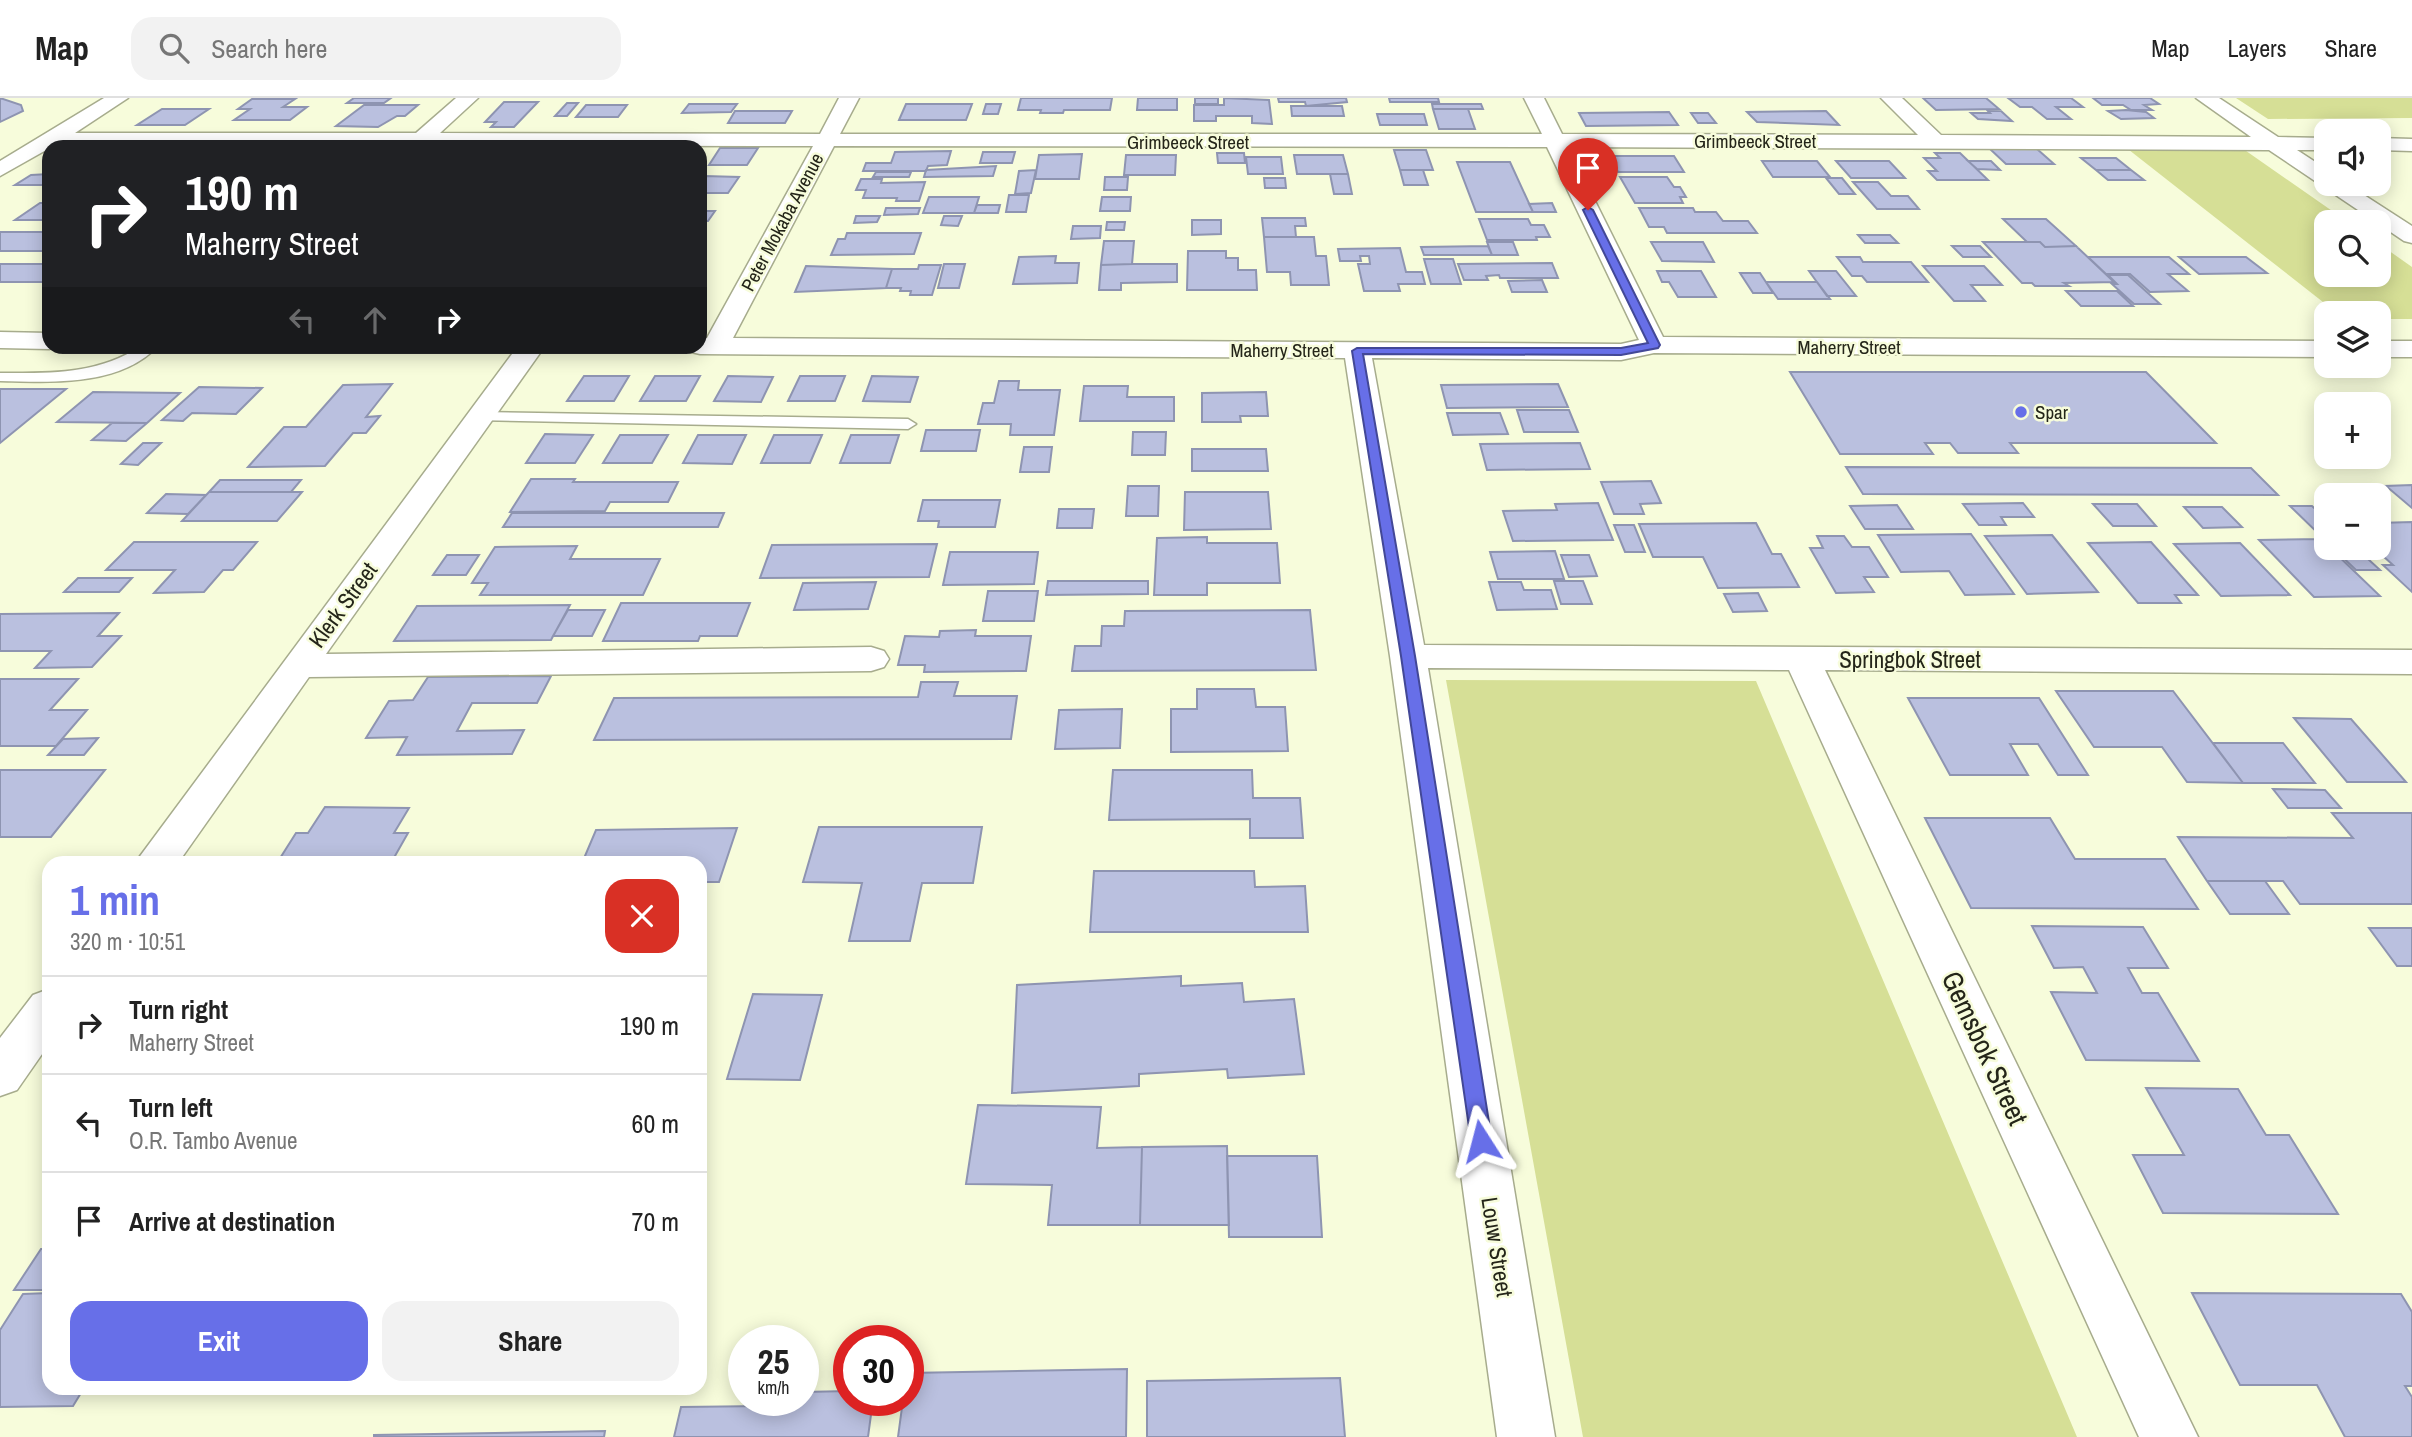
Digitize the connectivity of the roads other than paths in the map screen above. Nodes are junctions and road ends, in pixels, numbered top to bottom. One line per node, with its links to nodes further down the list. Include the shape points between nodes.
1 (118, 98): 7 (street)
2 (468, 98): 9 (street)
3 (849, 98): 11 (street, Peter Mokaba Avenue)
4 (1534, 98): 12 (street)
5 (1891, 98): 10 (street)
6 (2206, 98): 15 (street)
7 (50, 139): 8 (street, Grimbeeck Street)
8 (123, 140)
9 (420, 140)
10 (1937, 141): 12 (street, Grimbeeck Street); 15 (street, Grimbeeck Street)
11 (824, 142): 12 (street, Grimbeeck Street); 14 (street, Grimbeeck Street); 27 (street, Peter Mokaba Avenue)
12 (1555, 142): 26 (street)
13 (42, 143): 19 (street)
14 (707, 143)
15 (2271, 143): 16 (street, Grimbeeck Street); 21 (street)
16 (2314, 144)
17 (2391, 144): 18 (street)
18 (2412, 145)
19 (10, 157): 20 (street)
20 (0, 170)
21 (2314, 171)
22 (2351, 196): 23 (street)
23 (2412, 236)
24 (0, 341): 25 (street)
25 (42, 341)
26 (1654, 345): 28 (street, Maherry Street); 31 (street, Maherry Street, via 1621,352)
27 (708, 346): 31 (street, Maherry Street)
28 (2314, 349)
29 (2391, 349): 30 (street)
30 (2412, 349)
31 (1357, 351): 37 (street, Louw Street)
32 (138, 354): 34 (lane, via 116,368 83,377)
33 (526, 354): 35 (street, Klerk Street)
34 (0, 377)
35 (480, 417): 36 (lane); 41 (street, Klerk Street)
36 (908, 424)
37 (1408, 656): 39 (street, Springbok Street); 45 (street, Louw Street)
38 (871, 659): 41 (street)
39 (1802, 660): 40 (street, Springbok Street); 46 (street, Gemsbok Street)
40 (2412, 662)
41 (298, 666): 42 (street, Klerk Street)
42 (160, 856)
43 (42, 1018): 44 (street)
44 (0, 1075)
45 (1526, 1437)
46 (2169, 1437)

